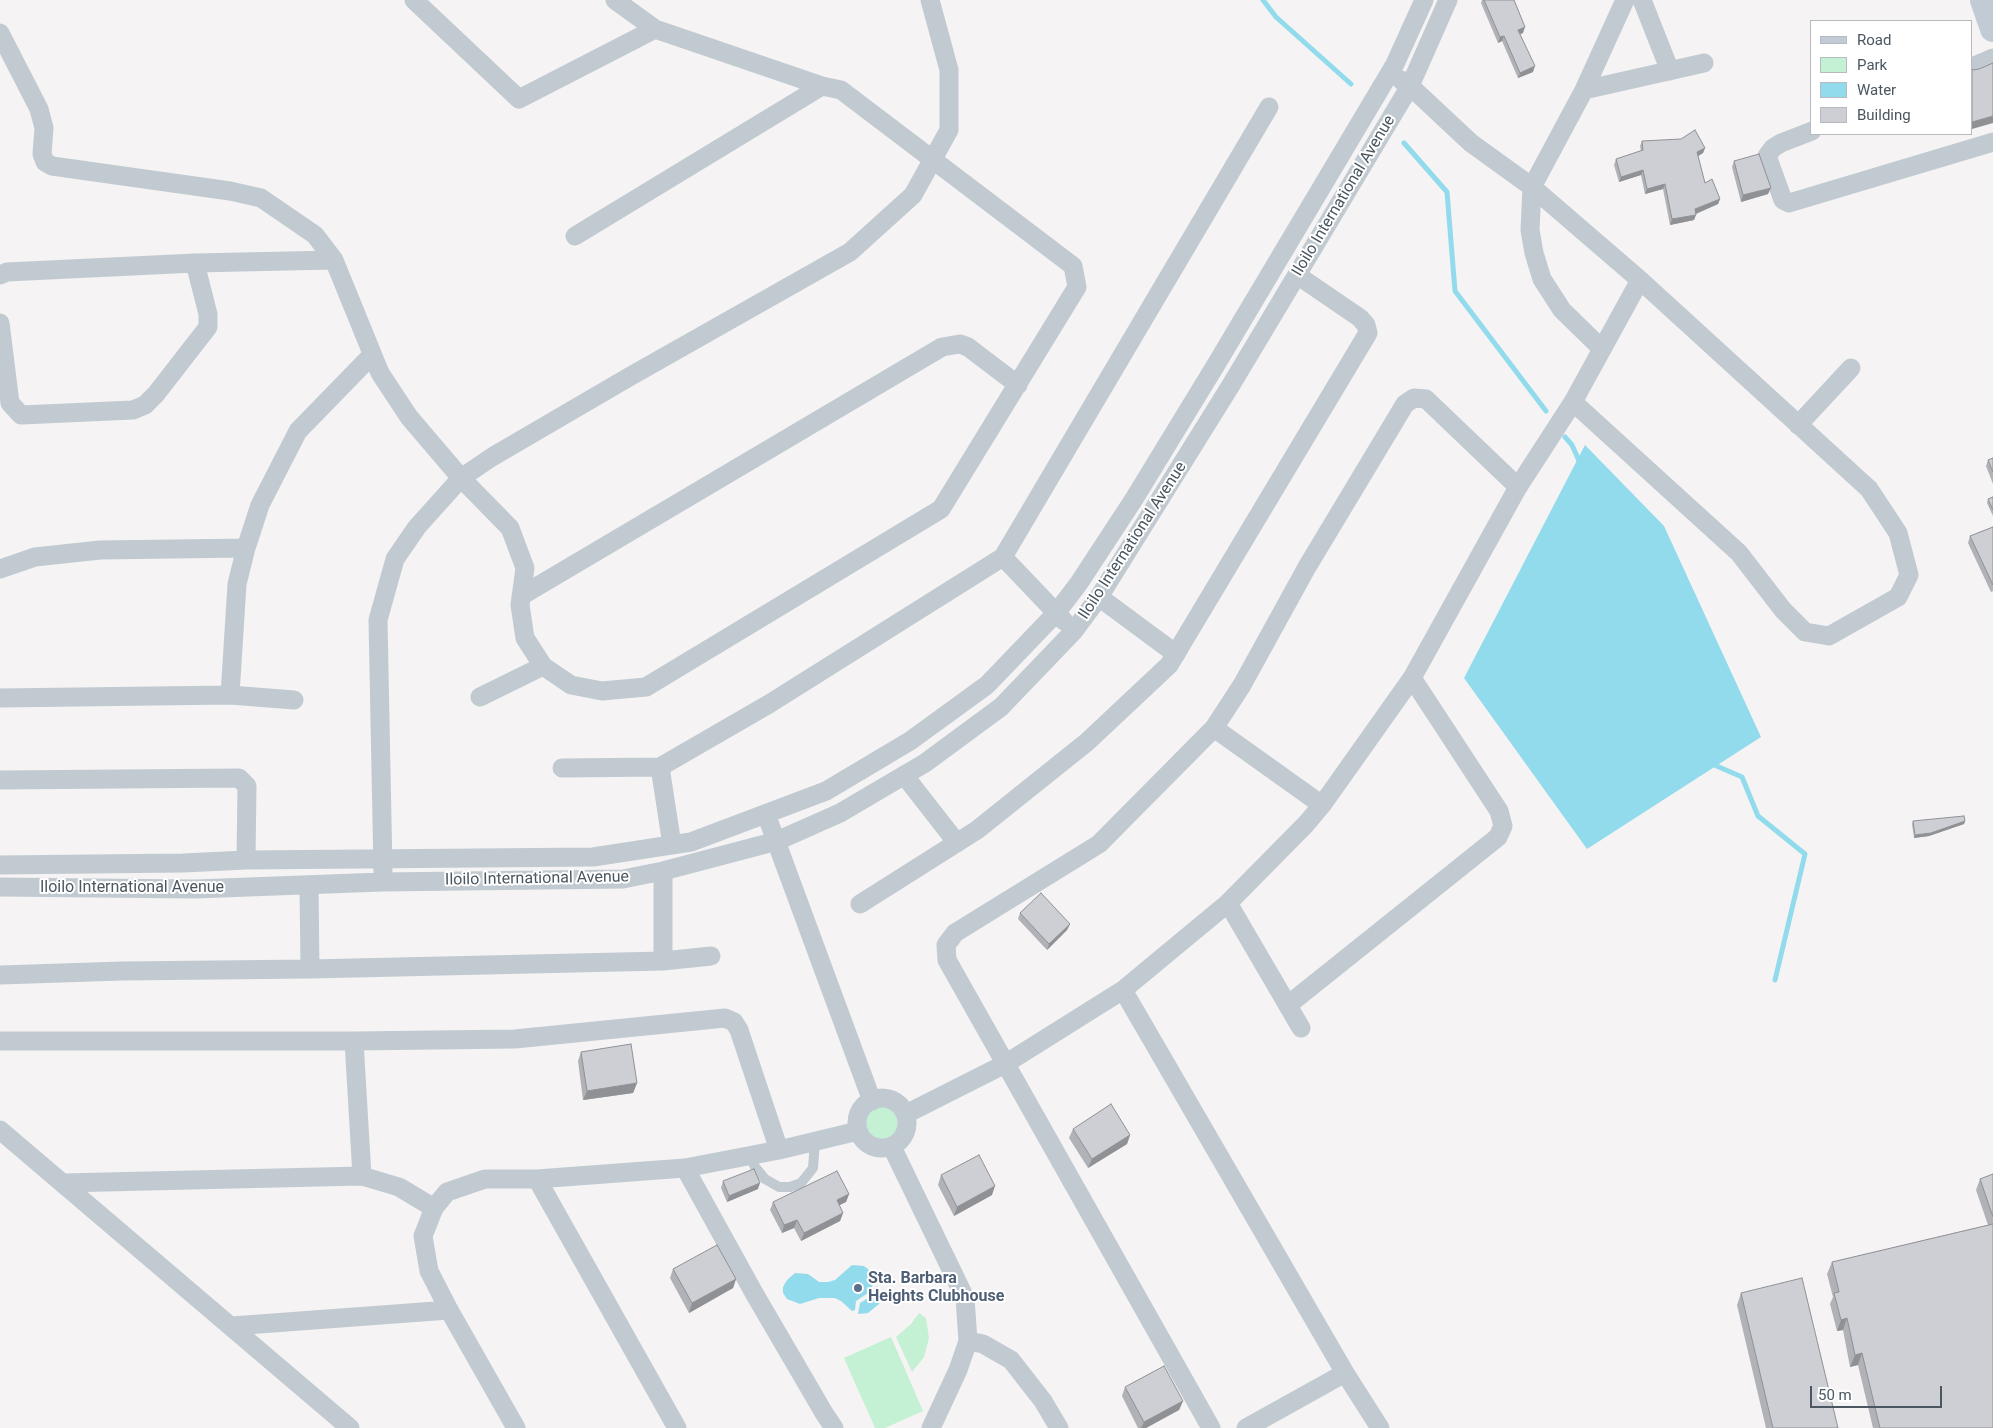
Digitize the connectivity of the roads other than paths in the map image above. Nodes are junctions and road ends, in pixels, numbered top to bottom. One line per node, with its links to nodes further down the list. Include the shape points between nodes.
1 (414, 0): 9 (street, via 519,99)
2 (615, 0): 9 (street)
3 (930, 0): 23 (street, via 949,70 949,130)
4 (1424, 0): 16 (street, Iloilo International Avenue)
5 (1448, 0): 18 (street, Iloilo International Avenue)
6 (1625, 0): 19 (street)
7 (1642, 0): 15 (street)
8 (1983, 0): 10 (main road)
9 (655, 29): 17 (street)
10 (1993, 29)
11 (0, 33): 26 (street, via 39,109 44,128 42,154 45,162 52,166 261,198 315,235)
12 (1993, 58): 14 (street)
13 (1704, 63): 15 (street)
14 (1973, 67)
15 (1670, 71): 19 (street)
16 (1390, 73): 18 (street); 45 (street, Iloilo International Avenue, via 1134,499 1080,583)
17 (822, 86): 23 (street, via 841,90); 25 (street)
18 (1410, 86): 24 (street, via 1471,143); 29 (street, Iloilo International Avenue)
19 (1584, 90): 24 (street)
20 (1269, 107): 41 (street)
21 (1810, 132): 22 (street, via 1772,148 1768,156 1783,200 1789,203)
22 (1993, 142)
23 (934, 160): 35 (street, via 1073,266 1077,287); 38 (street, via 913,195 850,252 621,382)
24 (1532, 187): 30 (street); 32 (street, via 1530,230 1542,279 1562,310)
25 (575, 236)
26 (334, 260): 27 (street); 33 (street)
27 (195, 262): 28 (street, via 6,272); 31 (street, via 208,314 208,327 156,394 145,405 133,410 21,415 10,403)
28 (0, 275)
29 (1297, 275): 44 (street, Iloilo International Avenue); 47 (street, via 1360,318 1368,333)
30 (1640, 280): 32 (street); 37 (street)
31 (0, 323)
32 (1602, 349): 36 (street)
33 (372, 355): 38 (street, via 409,417); 40 (street, via 298,430 260,505)
34 (1851, 368): 37 (street)
35 (1018, 385): 43 (street, via 968,346 942,347); 48 (street, via 941,510 646,687 602,691 571,685)
36 (1573, 402): 37 (street, via 1739,553 1783,610 1805,632 1829,636 1898,597 1909,575 1898,533 1869,489); 39 (street)
37 (1798, 424)
38 (461, 478): 43 (street, via 510,528 526,568); 65 (street, via 417,527 395,559 378,620)
39 (1518, 487): 49 (street); 54 (street, via 1426,399 1414,398 1405,404)
40 (246, 548): 42 (street, via 100,550 35,557); 50 (street, via 237,584)
41 (1003, 557): 45 (street); 55 (street, via 770,704)
42 (0, 569)
43 (522, 596): 48 (street, via 520,605 525,638)
44 (1099, 597): 46 (street, Iloilo International Avenue); 47 (street)
45 (1057, 612): 46 (street); 60 (street, Iloilo International Avenue, via 987,685 910,740 826,791)
46 (1074, 632): 57 (street, Iloilo International Avenue, via 1001,707)
47 (1176, 654): 62 (street, via 1169,665 1087,742)
48 (544, 666): 51 (street)
49 (1412, 678): 59 (street); 78 (street, via 1499,811 1503,826 1498,837)
50 (230, 695): 52 (street); 53 (street)
51 (480, 697)
52 (0, 698)
53 (294, 700)
54 (1214, 728): 59 (street); 82 (street, via 1099,844 955,934 946,945 947,960)
55 (660, 767): 56 (street); 63 (street)
56 (562, 768)
57 (904, 775): 61 (street, Iloilo International Avenue, via 840,813); 62 (street)
58 (0, 780): 64 (street, via 240,778 247,786)
59 (1322, 805): 71 (street)
60 (766, 814): 61 (street); 63 (street, Iloilo International Avenue, via 691,842)
61 (777, 841): 67 (street, Iloilo International Avenue); 83 (street)
62 (957, 843): 72 (street)
63 (672, 845): 65 (street, Iloilo International Avenue, via 593,857)
64 (246, 860): 65 (street, Iloilo International Avenue); 66 (street, Iloilo International Avenue)
65 (383, 860): 68 (street)
66 (0, 865)
67 (663, 871): 68 (street, Iloilo International Avenue, via 623,879); 74 (street)
68 (382, 882): 69 (street, Iloilo International Avenue)
69 (309, 885): 70 (street, Iloilo International Avenue, via 195,889); 75 (street)
70 (0, 887)
71 (1228, 903): 77 (street); 78 (street)
72 (860, 904)
73 (711, 956): 74 (street)
74 (663, 961): 75 (street)
75 (310, 969): 76 (street)
76 (0, 975)
77 (1123, 990): 82 (street); 99 (street)
78 (1288, 1005): 79 (street)
79 (1301, 1028)
80 (0, 1041): 81 (street)
81 (354, 1041): 89 (street, via 515,1039 725,1018 734,1022 739,1030); 92 (street)
82 (1005, 1064): 84 (street); 106 (street)
83 (872, 1101): 84 (street, via 885,1098 898,1104); 86 (street, via 862,1108)
84 (906, 1114): 88 (street, via 907,1127 902,1139)
85 (0, 1130): 94 (street)
86 (858, 1131): 87 (street); 88 (street, via 865,1142 878,1148)
87 (815, 1141): 89 (street); 90 (lane, via 813,1168 801,1183 790,1187 779,1187 765,1180)
88 (892, 1147): 98 (street, via 964,1298)
89 (779, 1150): 90 (street)
90 (750, 1155): 91 (street)
91 (685, 1168): 93 (street); 103 (street)
92 (362, 1176): 94 (street); 95 (street, via 399,1187)
93 (537, 1179): 95 (street, via 485,1179 447,1192); 102 (street)
94 (63, 1183): 97 (street)
95 (434, 1208): 96 (street, via 423,1236 429,1271)
96 (450, 1310): 97 (street); 101 (street)
97 (232, 1326): 100 (street)
98 (968, 1341): 104 (street); 105 (street, via 983,1344 1011,1360)
99 (1345, 1373): 107 (street); 108 (street)
100 (350, 1428)
101 (516, 1428)
102 (677, 1428)
103 (834, 1428)
104 (930, 1428)
105 (1059, 1428)
106 (1211, 1428)
107 (1246, 1428)
108 (1380, 1428)

